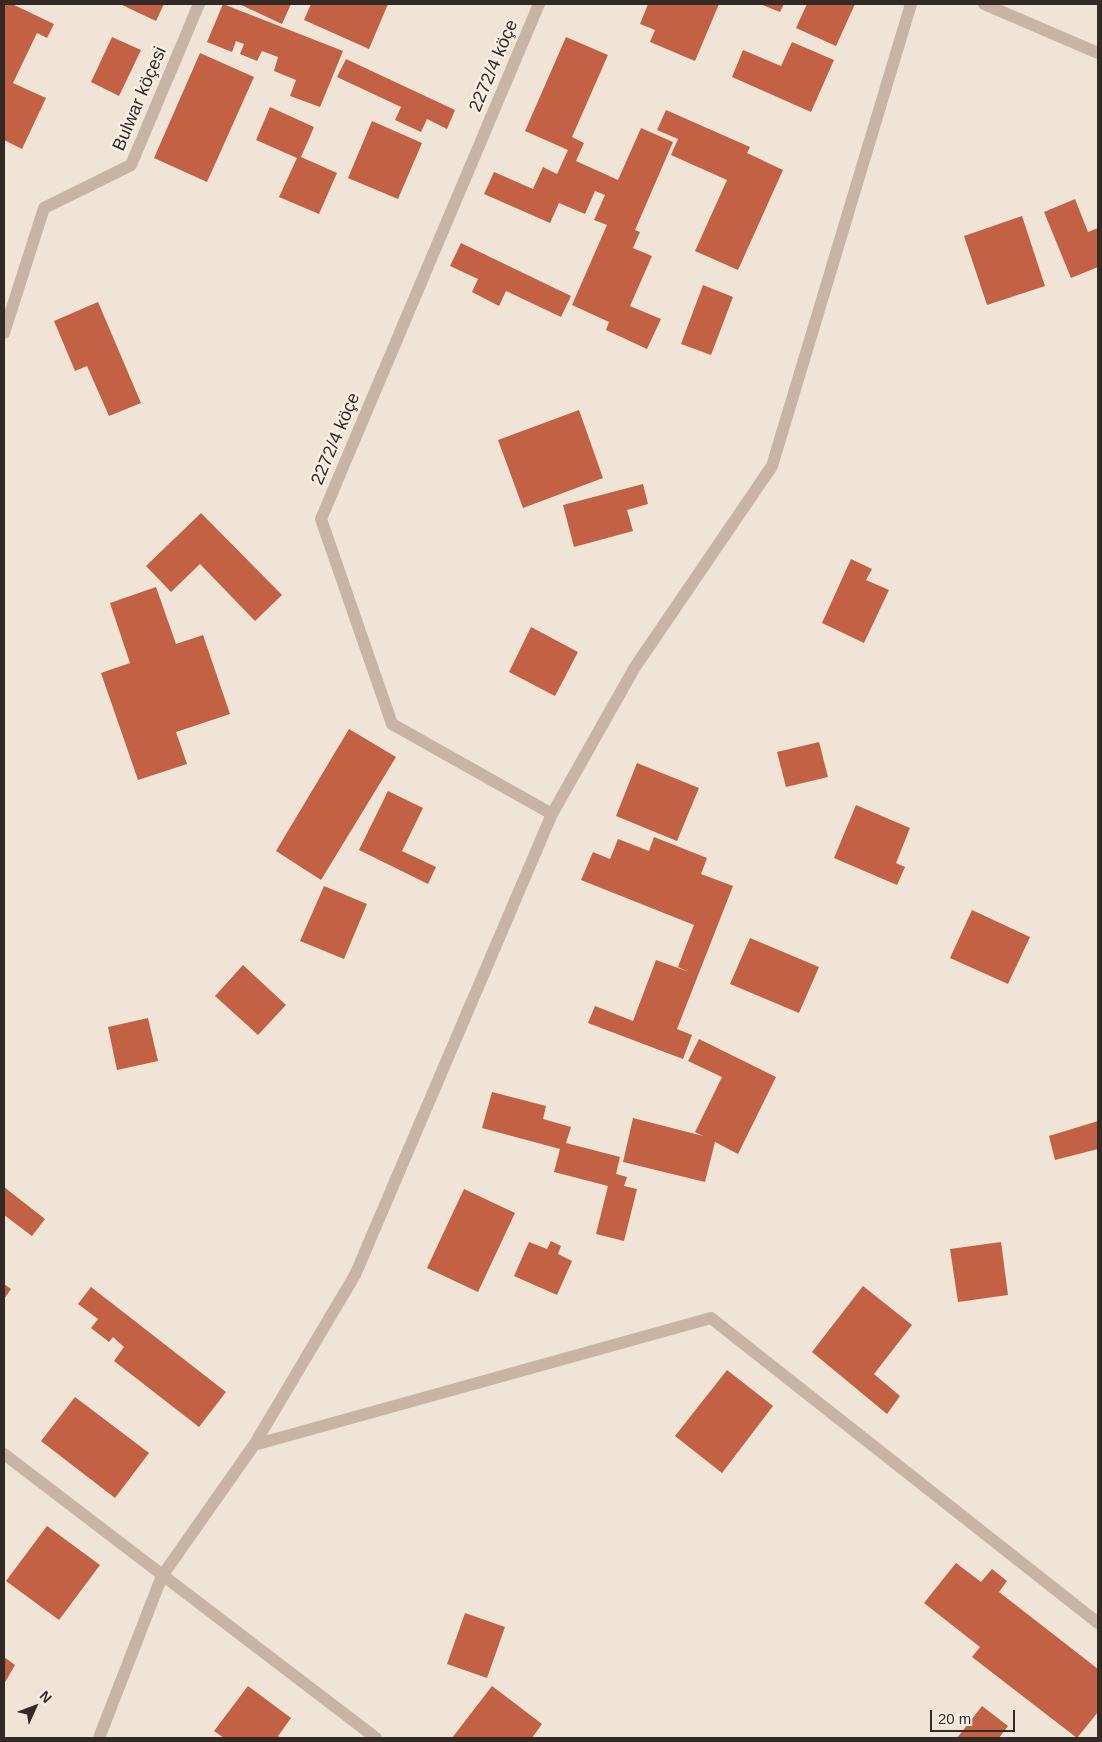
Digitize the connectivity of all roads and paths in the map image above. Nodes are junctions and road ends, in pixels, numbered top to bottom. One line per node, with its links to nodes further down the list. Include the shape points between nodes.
1 (200, 4): 6 (street, Bulwar köçesi, via 131,165 44,208)
2 (539, 4): 7 (street, 2272/4 köçe, via 321,519 392,724)
3 (911, 4): 7 (street, via 772,466 634,668)
4 (984, 4): 5 (street)
5 (1098, 53)
6 (4, 333)
7 (552, 814): 8 (street, via 355,1275)
8 (254, 1445): 10 (street); 11 (street, via 711,1318)
9 (4, 1454): 10 (street)
10 (162, 1576): 12 (street); 13 (street)
11 (1098, 1623)
12 (99, 1738)
13 (376, 1738)

